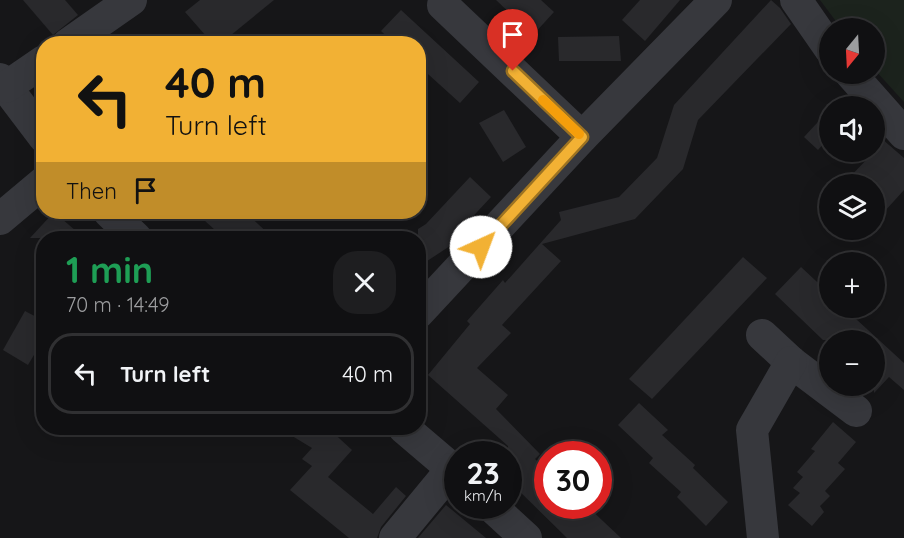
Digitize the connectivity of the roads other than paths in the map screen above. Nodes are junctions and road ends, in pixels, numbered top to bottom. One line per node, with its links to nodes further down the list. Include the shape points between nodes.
1 (131, 0): 6 (street)
2 (716, 0): 12 (street)
3 (796, 0): 5 (street)
4 (443, 5): 12 (street)
5 (819, 33)
6 (79, 36)
7 (36, 65): 8 (street)
8 (3, 83): 10 (street)
9 (860, 84): 11 (street)
10 (36, 126)
11 (904, 134)
12 (582, 137): 17 (street)
13 (36, 189): 14 (street)
14 (0, 219)
15 (116, 219): 16 (street)
16 (129, 231)
17 (426, 304)
18 (762, 335): 19 (street)
19 (791, 362): 20 (street); 27 (street, via 752,430)
20 (856, 411)
21 (412, 435): 22 (street)
22 (444, 463)
23 (444, 484): 25 (street)
24 (505, 519): 26 (street)
25 (395, 538)
26 (526, 538)
27 (764, 538)

